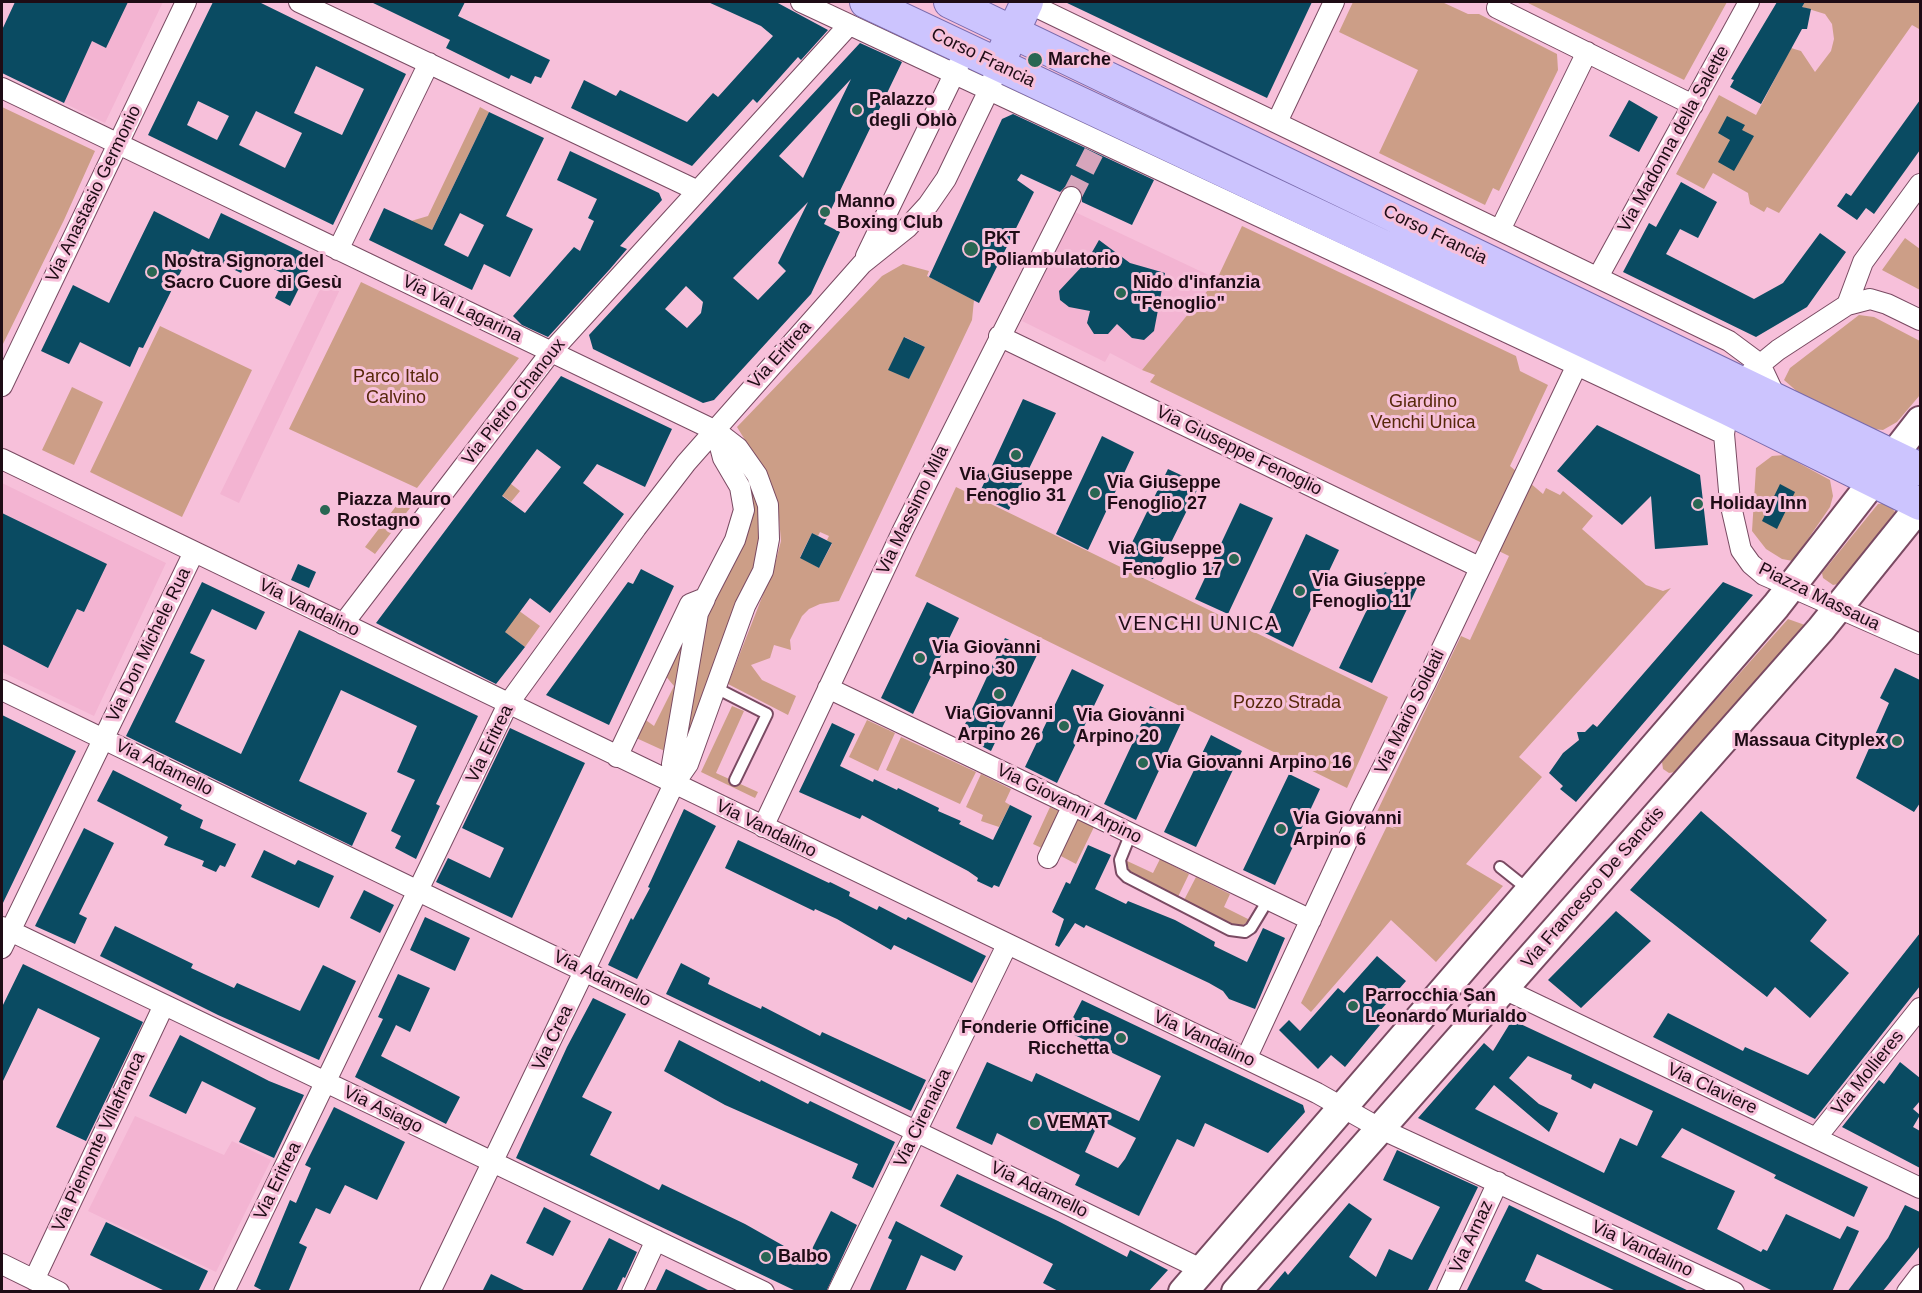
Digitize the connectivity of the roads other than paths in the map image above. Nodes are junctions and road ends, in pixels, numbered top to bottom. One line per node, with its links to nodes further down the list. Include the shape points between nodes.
1 (186, 2): 19 (street, Via Anastasio Germonio)
2 (299, 2): 13 (street)
3 (801, 2): 10 (street, Corso Francia)
4 (950, 2): 9 (main road, Corso Francia)
5 (1027, 2): 11 (main road); 18 (street, Corso Francia)
6 (1334, 2): 18 (street)
7 (1500, 2): 12 (street, via 1497,8)
8 (1749, 2): 17 (street, Via Madonna della Salette)
9 (985, 9): 11 (main road, Corso Francia); 14 (main road)
10 (858, 13): 14 (main road, Corso Francia); 21 (street, Via Pietro Chanoux)
11 (1012, 32): 15 (main road); 34 (main road, Corso Francia)
12 (1587, 52): 17 (street); 23 (street, Corso Francia)
13 (429, 63): 21 (street); 24 (street)
14 (960, 63): 15 (main road, Corso Francia); 26 (street, Corso Francia)
15 (993, 79): 25 (main road, Corso Francia); 26 (street, Corso Francia, via 946,179 928,205 907,228); 28 (street, Corso Francia, via 1098,146)
16 (2, 88): 19 (street, Via Val Lagarina)
17 (1693, 105): 27 (street, Via Madonna della Salette)
18 (1277, 122): 23 (street, Corso Francia)
19 (118, 144): 24 (street, Via Val Lagarina); 35 (street, Via Anastasio Germonio)
20 (1920, 184): 29 (street, via 1863,262)
21 (696, 190): 32 (street, Via Pietro Chanoux)
22 (1071, 197): 31 (street, Via Massimo Mila)
23 (1500, 230): 27 (street, Corso Francia)
24 (338, 250): 32 (street, Via Val Lagarina)
25 (1393, 252): 28 (street, Corso Francia); 37 (main road, Corso Francia)
26 (862, 264): 38 (street, Via Eritrea)
27 (1598, 277): 34 (street, Corso Francia, via 1729,341)
28 (1430, 297): 33 (street, Corso Francia)
29 (1847, 305): 30 (street, via 1870,299); 34 (street)
30 (1920, 320)
31 (999, 336): 45 (street, Via Giuseppe Fenoglio); 51 (street, Via Massimo Mila)
32 (551, 352): 38 (street, Via Val Lagarina); 49 (street, Via Pietro Chanoux)
33 (1576, 367): 37 (street, Corso Francia); 45 (street, Via Mario Soldati)
34 (1750, 373): 37 (street, Piazza Massaua); 39 (main road, Corso Francia, via 1776,398)
35 (2, 386)
36 (1920, 421): 39 (main road)
37 (1726, 422): 42 (main road, Corso Francia); 46 (street, Piazza Massaua, via 1730,502 1741,550 1764,575)
38 (716, 431): 47 (street, via 723,458 740,487 744,510 735,540); 52 (street, via 735,444 757,475 768,505 769,539 763,571 745,606); 54 (street, Via Eritrea, via 636,528)
39 (1893, 455): 41 (main road, Corso Francia); 42 (main road)
40 (2, 459): 44 (street, Via Vandalino)
41 (1920, 469)
42 (1873, 480): 43 (main road, Corso Francia); 46 (main road)
43 (1920, 505): 48 (main road, Via Francesco De Sanctis)
44 (194, 552): 49 (street, Via Vandalino); 55 (street, Via Don Michele Rua)
45 (1479, 567): 69 (street, Via Mario Soldati)
46 (1791, 586): 48 (street, Piazza Massaua); 57 (main road)
47 (705, 598): 56 (street, via 690,604); 59 (street, via 698,613 675,746)
48 (1838, 608): 50 (street, Piazza Massaua); 60 (main road, Via Francesco De Sanctis)
49 (343, 624): 54 (street, Via Vandalino)
50 (1920, 644)
51 (828, 687): 61 (street, Via Giovanni Arpino); 62 (street, Via Massimo Mila)
52 (716, 688): 58 (lane, via 767,714); 59 (street, via 688,764)
53 (2, 690): 55 (street, Via Adamello)
54 (508, 704): 56 (street, Via Vandalino); 66 (street, Via Eritrea)
55 (104, 739): 66 (street, Via Adamello); 70 (street, Via Don Michele Rua)
56 (617, 757): 59 (street, Via Vandalino)
57 (1644, 760): 60 (main road); 67 (main road)
58 (735, 780)
59 (674, 784): 62 (street, Via Vandalino); 72 (street, Via Crea)
60 (1678, 791): 73 (main road, Via Francesco De Sanctis)
61 (1073, 805): 63 (street, Via Giovanni Arpino); 64 (street)
62 (763, 827): 71 (street, Via Vandalino)
63 (1131, 833): 68 (street, Via Giovanni Arpino); 68 (lane, via 1120,860 1122,872 1219,924 1245,932 1256,924)
64 (1048, 858)
65 (1500, 867): 67 (lane)
66 (418, 891): 72 (street, Via Adamello); 77 (street, Via Eritrea)
67 (1531, 892): 78 (main road)
68 (1268, 900): 69 (street, Via Giovanni Arpino)
69 (1311, 920): 76 (street, Via Mario Soldati)
70 (4, 935): 74 (street, Via Asiago)
71 (1007, 945): 76 (street, Via Vandalino); 80 (street, Via Cirenaica)
72 (586, 972): 80 (street, Via Adamello); 82 (street, Via Crea)
73 (1504, 989): 79 (main road, Via Francesco De Sanctis); 81 (street, Via Claviere)
74 (164, 1005): 77 (street, Via Asiago); 89 (street, Via Piemonte Villafranca)
75 (1920, 1008): 81 (street, Via Mollieres)
76 (1246, 1059): 78 (street, Via Vandalino)
77 (326, 1082): 82 (street, Via Asiago); 91 (street, Via Eritrea)
78 (1342, 1107): 79 (street, Via Vandalino); 87 (main road)
79 (1381, 1129): 83 (street, Via Vandalino); 97 (main road, Via Francesco De Sanctis)
80 (917, 1131): 87 (street, Via Adamello); 95 (street, Via Cirenaica)
81 (1816, 1138): 84 (street, Via Claviere)
82 (492, 1162): 85 (street, Via Asiago); 92 (street, Via Crea)
83 (1498, 1182): 98 (street, Via Arnaz); 99 (street, Via Vandalino)
84 (1920, 1188)
85 (656, 1240): 93 (street); 94 (street, Via Asiago)
86 (3, 1267): 89 (street)
87 (1202, 1269): 96 (main road)
88 (1920, 1275): 100 (street)
89 (34, 1280): 90 (street)
90 (59, 1292)
91 (224, 1292)
92 (430, 1292)
93 (632, 1292)
94 (764, 1292)
95 (838, 1292)
96 (1183, 1292)
97 (1236, 1292)
98 (1447, 1292)
99 (1734, 1292)
100 (1907, 1292)

